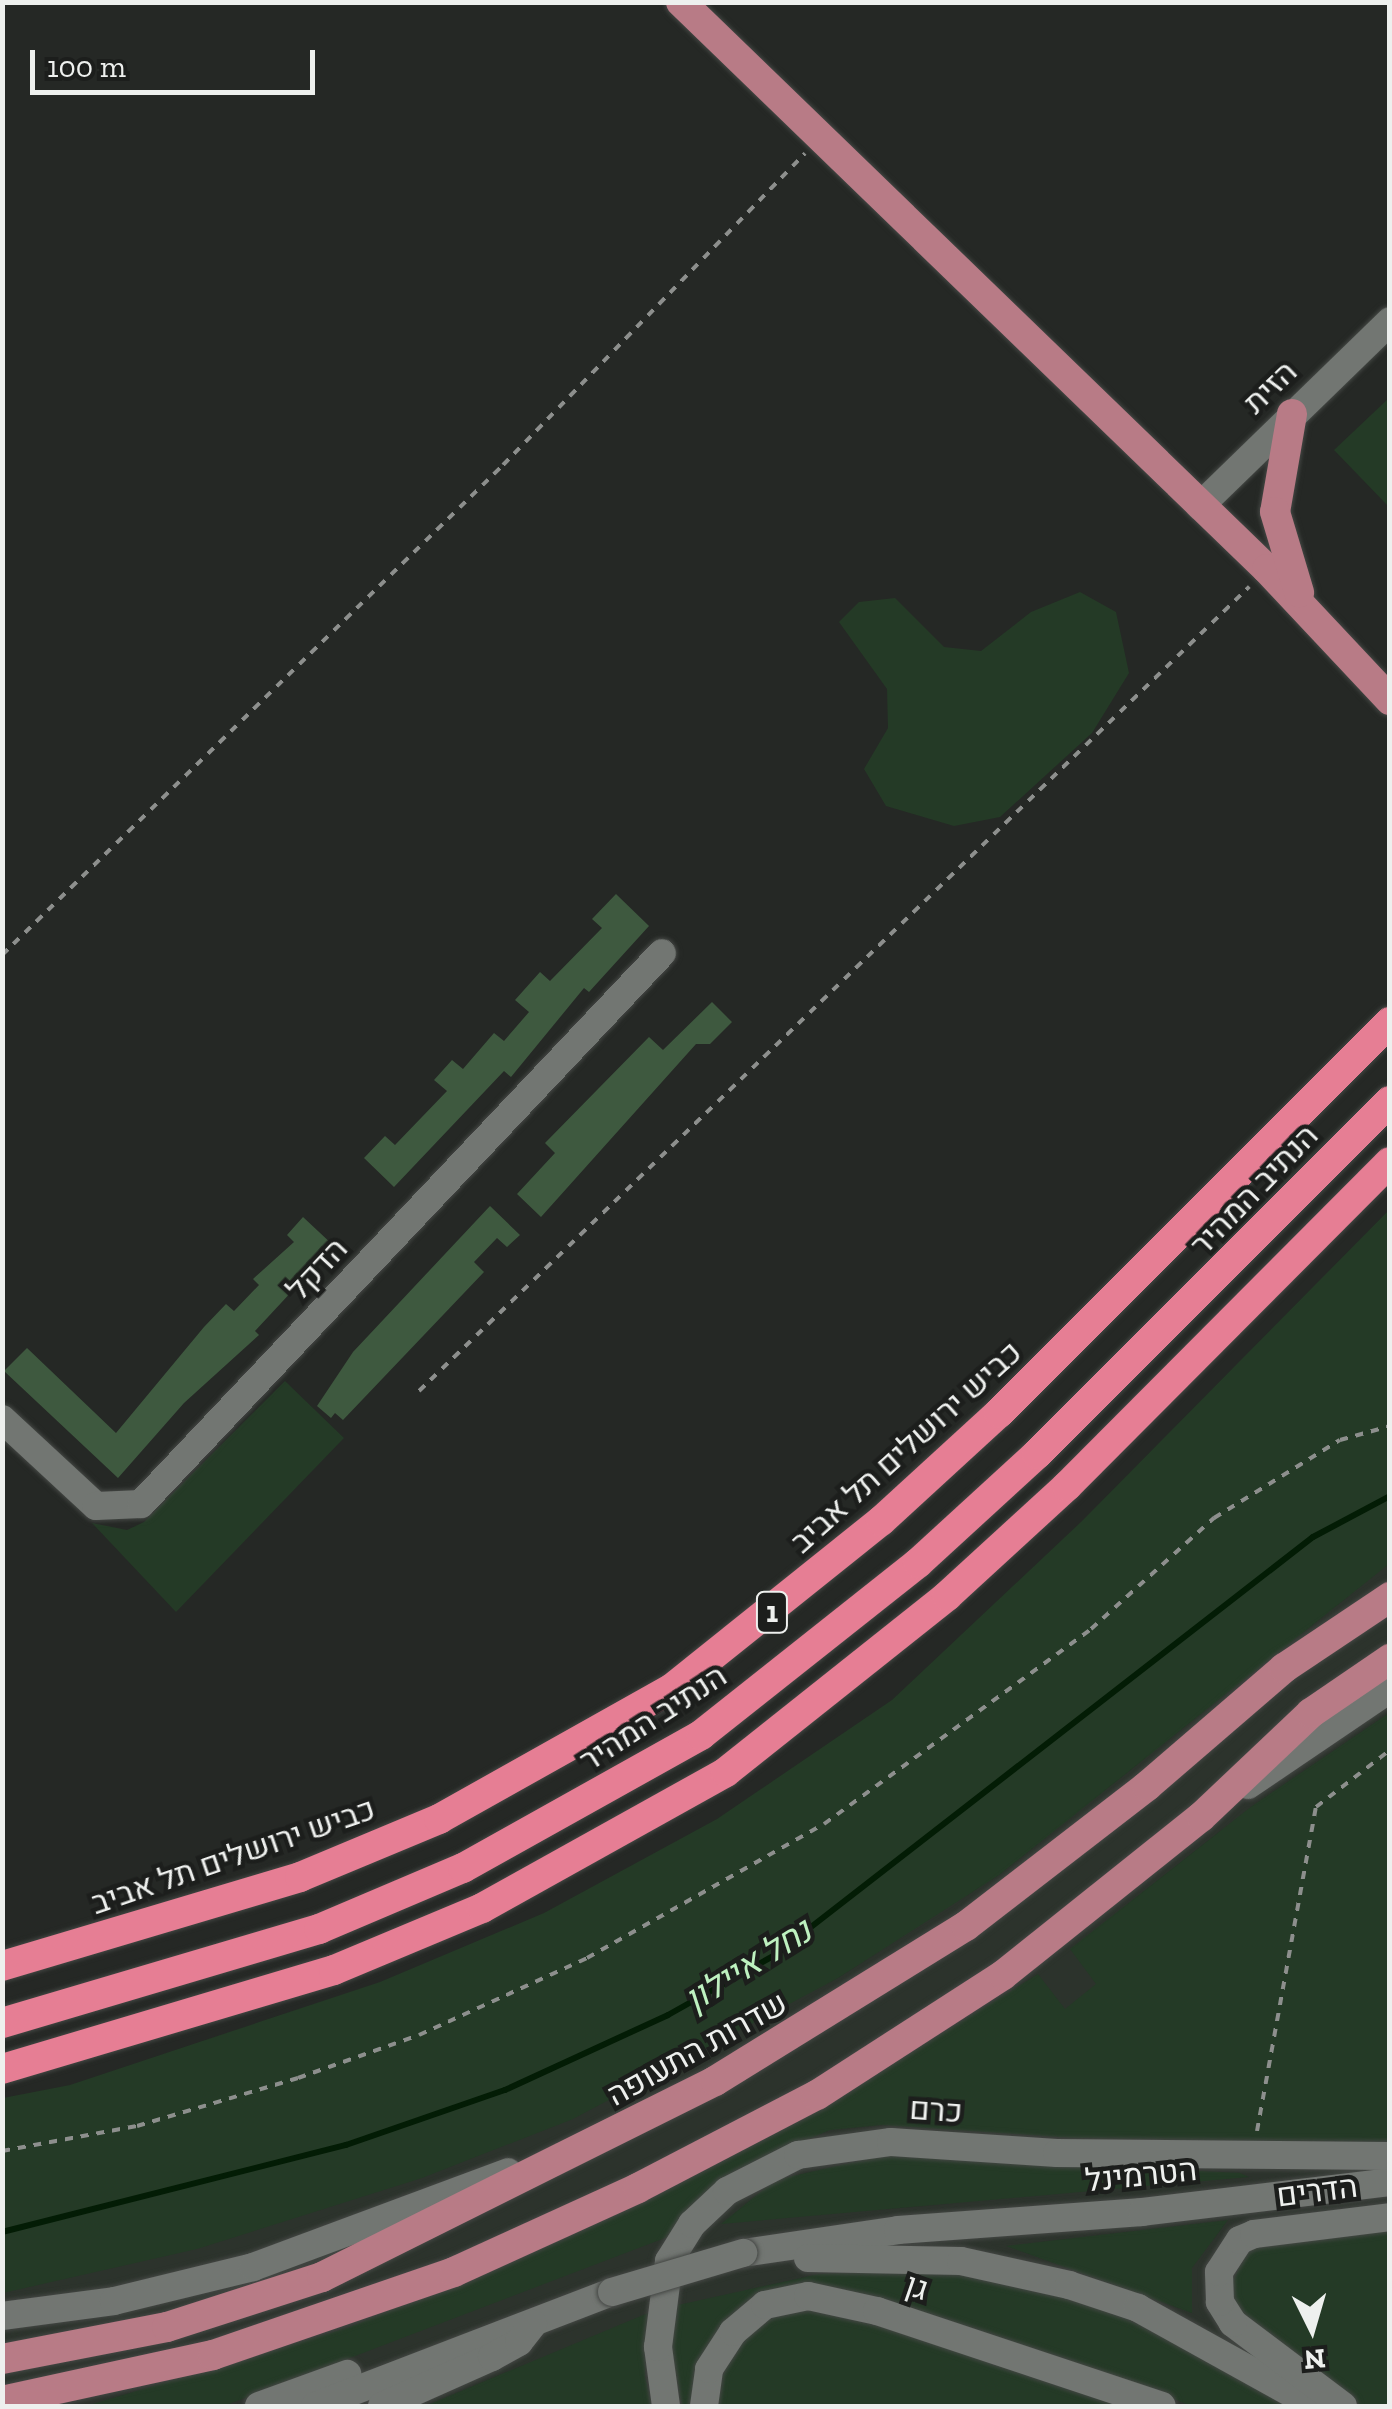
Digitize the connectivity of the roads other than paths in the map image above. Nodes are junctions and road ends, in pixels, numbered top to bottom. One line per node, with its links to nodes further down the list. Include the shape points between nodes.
1 (681, 2): 4 (main road)
2 (1390, 320): 3 (street, הזית)
3 (1292, 414): 4 (street, הזית); 5 (main road, via 1275,512 1286,564)
4 (1200, 506): 5 (main road)
5 (1311, 617): 6 (main road)
6 (1390, 700)
7 (662, 953): 11 (street, הדקל, via 141,1504 96,1506)
8 (1390, 1022): 16 (highway, כביש ירושלים תל אביב / 1, via 999,1413 881,1521 670,1690 439,1819 300,1877)
9 (1390, 1101): 17 (highway, הנתיב המהיר / 1, via 1024,1466 836,1632 702,1735 463,1868 319,1929)
10 (1390, 1162): 18 (highway, via 1067,1486 947,1596 726,1772 482,1908 351,1963)
11 (2, 1420)
12 (1390, 1597): 19 (main road, שדרות התעופה, via 1336,1629 966,1926 800,2033)
13 (1390, 1659): 15 (main road, via 1312,1713)
14 (1390, 1689): 15 (street)
15 (1202, 1818): 30 (main road, via 1002,1975 907,2040 638,2188 454,2272 328,2319 196,2359)
16 (2, 1966)
17 (2, 2024)
18 (2, 2069)
19 (609, 2138): 26 (street, via 253,2267 114,2300); 29 (main road, שדרות התעופה, via 322,2277 168,2327)
20 (1390, 2156): 34 (street, כרם, via 891,2142 829,2148 771,2165 692,2224 669,2260 658,2347)
21 (1390, 2182): 23 (street, הטרמינל)
22 (1390, 2198): 23 (street)
23 (1142, 2212): 25 (street, הטרמינל, via 898,2230)
24 (1390, 2217): 38 (street, הדרים, via 1254,2234 1229,2252 1219,2272 1220,2302 1233,2322)
25 (732, 2256): 27 (street, bridge); 37 (street, via 961,2261 1015,2270 1138,2308)
26 (2, 2316)
27 (537, 2318): 28 (street); 33 (street, via 518,2342 492,2357)
28 (487, 2335): 31 (street, via 451,2338); 32 (street)
29 (2, 2360)
30 (2, 2401)
31 (260, 2406)
32 (315, 2406)
33 (382, 2406)
34 (666, 2406)
35 (704, 2406): 36 (street, גן, via 709,2369 733,2332 765,2305 808,2296 877,2311)
36 (1162, 2406)
37 (1315, 2406)
38 (1343, 2406)

